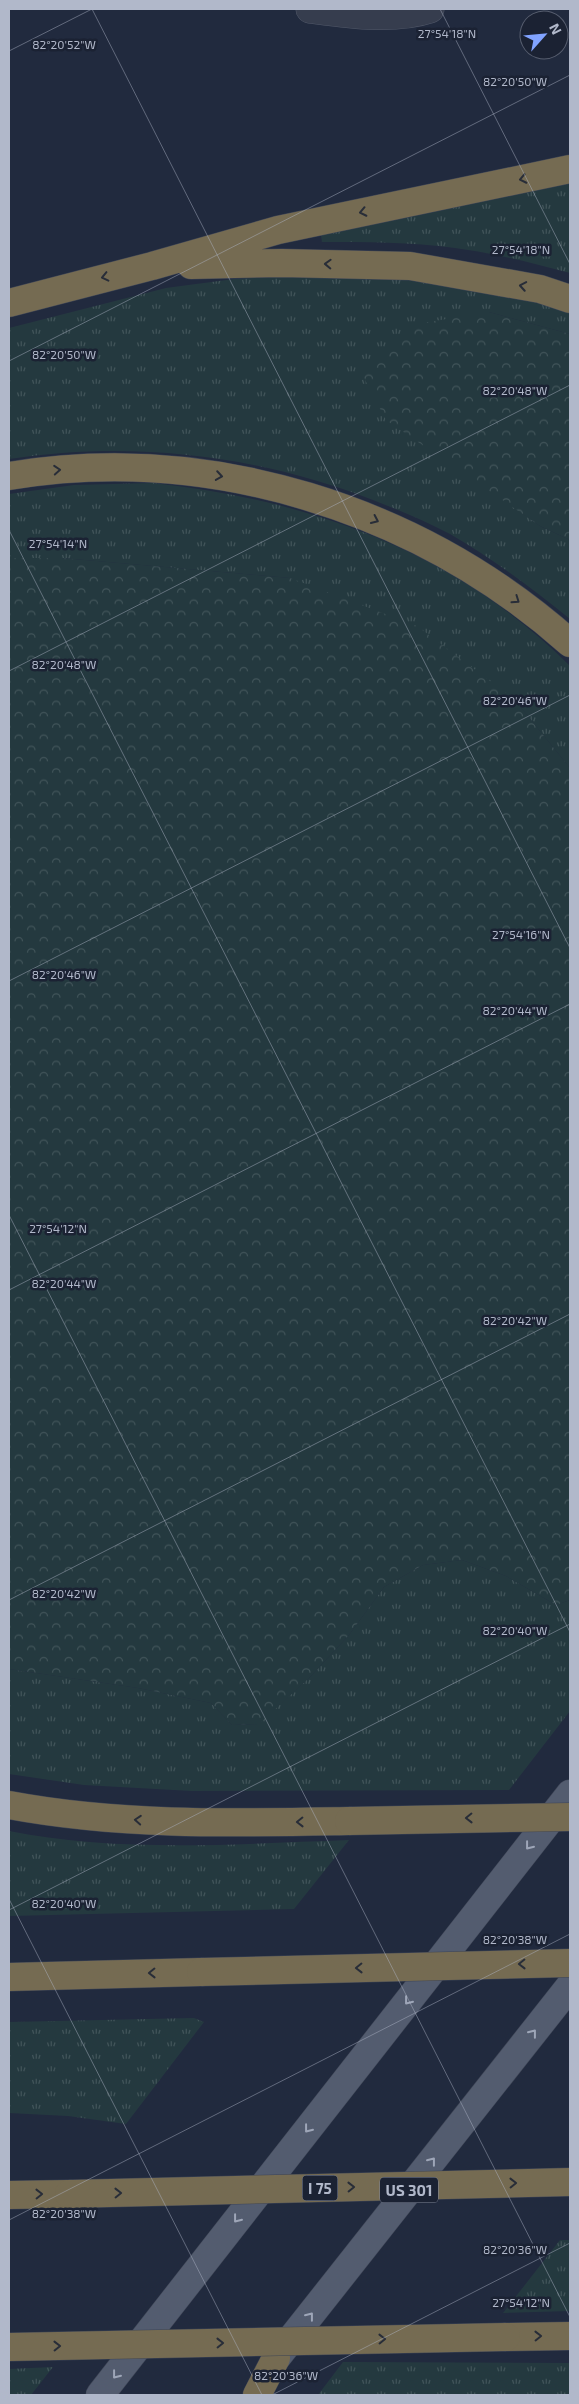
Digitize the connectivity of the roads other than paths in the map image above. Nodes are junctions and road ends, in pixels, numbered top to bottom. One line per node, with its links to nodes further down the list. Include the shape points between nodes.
1 (310, 9): 2 (street, via 392,15)
2 (430, 9)
3 (570, 169): 4 (highway, one-way to 4, via 278,230)
4 (152, 266): 5 (highway, one-way to 4, via 540,289 410,266 282,262); 6 (highway, one-way to 6)
5 (570, 299)
6 (9, 303)
7 (9, 476): 8 (highway, one-way to 8, via 40,471 126,467 216,475 291,491 366,516 451,558 537,614)
8 (570, 643)
9 (570, 1794): 20 (main road, one-way to 20)
10 (9, 1805): 11 (highway, one-way to 10, bridge, via 247,1823 147,1820 40,1811)
11 (570, 1816)
12 (570, 1963): 13 (highway, one-way to 13, bridge)
13 (9, 1976)
14 (570, 1986): 19 (main road, US 301, one-way to 14)
15 (570, 2182): 16 (highway, I 75, one-way to 15, bridge)
16 (9, 2195)
17 (570, 2336): 18 (highway, one-way to 17, bridge)
18 (9, 2348)
19 (276, 2358): 21 (main road, US 301); 22 (highway)
20 (100, 2395)
21 (247, 2395)
22 (257, 2395)

